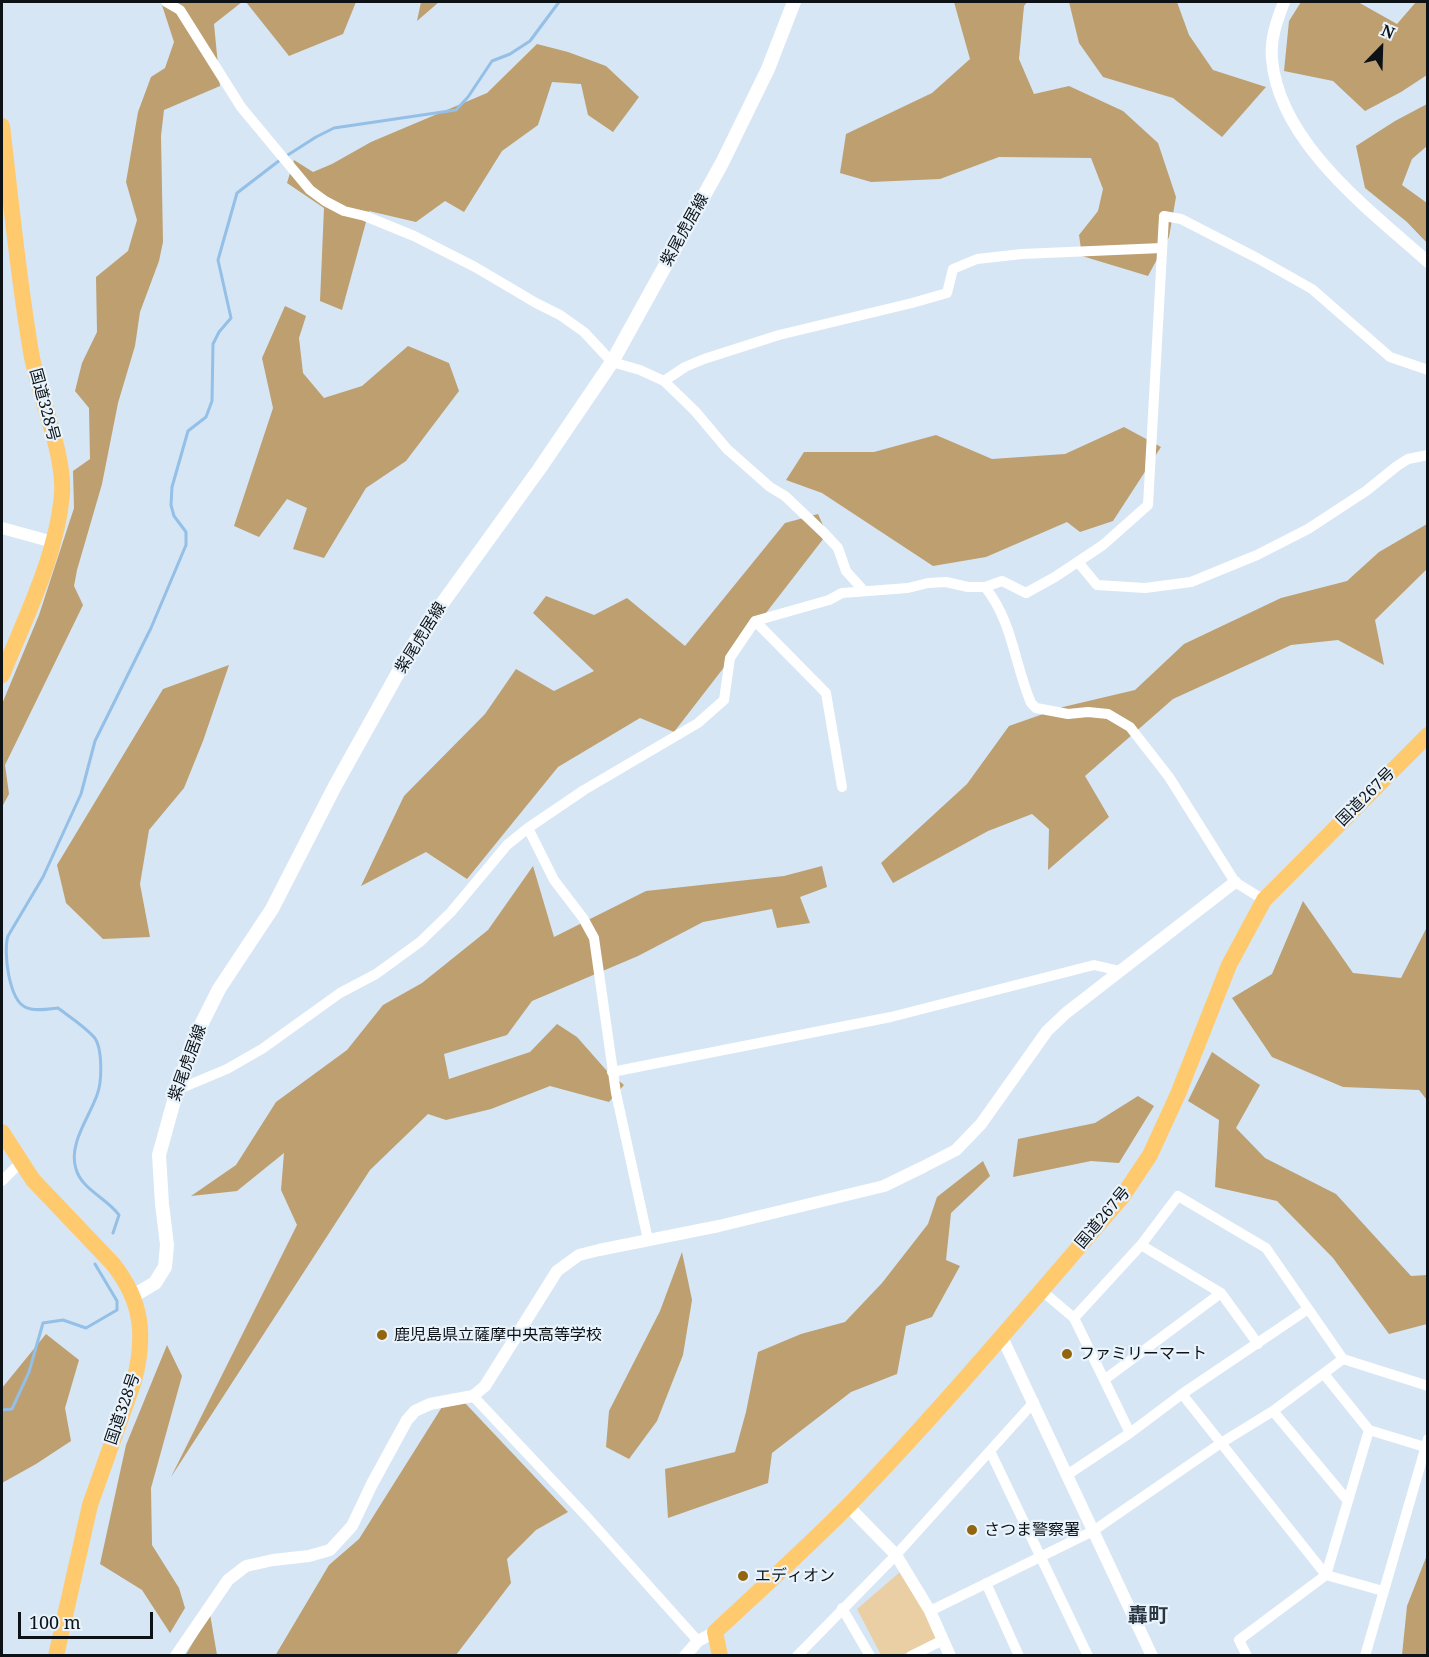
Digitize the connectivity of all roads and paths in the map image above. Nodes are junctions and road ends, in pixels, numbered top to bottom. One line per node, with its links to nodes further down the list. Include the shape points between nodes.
1 (166, 2): 7 (street, via 180,10 241,108 310,190 344,211 414,236 560,315 584,332)
2 (794, 2): 7 (main road, 紫尾虎居線, via 768,69 722,162)
3 (1284, 2): 6 (street, via 1275,26 1272,58 1285,108 1323,162)
4 (2, 127): 12 (highway, 国道328号, via 31,352 60,474 62,492)
5 (1162, 248): 8 (street, via 1164,216 1181,219 1312,289 1390,357); 9 (street, via 1047,252 977,260 953,269 947,293 704,358); 13 (street, via 1148,505)
6 (1428, 262)
7 (612, 362): 9 (street); 25 (main road, 紫尾虎居線, via 418,637 272,909 219,989 196,1035)
8 (1428, 370)
9 (664, 381): 15 (street, via 728,449 824,533 838,549 846,571)
10 (1428, 455): 13 (street, via 1408,459 1308,529 1191,582 1146,588 1097,585)
11 (2, 528): 12 (street)
12 (53, 542): 17 (highway, 国道328号)
13 (1078, 562): 14 (street, via 1026,593 1002,581)
14 (985, 587): 15 (street, via 946,582); 21 (street, via 1009,630 1031,703 1036,708 1068,714 1108,714 1130,728 1169,777)
15 (864, 591): 16 (street, via 842,593)
16 (755, 621): 19 (street, via 826,693); 20 (street, via 730,658 724,700 698,723 575,795)
17 (2, 675)
18 (1428, 735): 22 (highway, 国道267号)
19 (842, 787)
20 (528, 828): 24 (street, via 554,880 594,938); 25 (street, via 507,845 451,912 420,942 228,1070)
21 (1235, 882): 22 (street); 23 (street)
22 (1264, 900): 31 (highway, 国道267号, via 1229,965 1150,1155 1122,1197)
23 (1120, 971): 24 (street, via 1094,964 891,1017); 29 (street, via 1047,1032 997,1104 956,1150 884,1186)
24 (612, 1072): 29 (street)
25 (177, 1090): 33 (main road, 紫尾虎居線, via 159,1155 167,1245 165,1267 155,1282)
26 (2, 1132): 27 (highway, 国道328号)
27 (20, 1163): 28 (street); 33 (highway, 国道328号, via 49,1199 113,1264)
28 (2, 1181)
29 (648, 1240): 43 (street, via 579,1255 557,1271 485,1386)
30 (1141, 1245): 32 (street); 34 (street, via 1178,1196 1266,1248); 35 (street)
31 (1041, 1290): 35 (street); 36 (highway, 国道267号)
32 (1221, 1293): 37 (street); 40 (street)
33 (133, 1296): 65 (highway, 国道328号, via 139,1315 139,1362 90,1505)
34 (1308, 1309): 37 (street); 38 (street)
35 (1074, 1318): 40 (street)
36 (1001, 1335): 44 (street); 53 (highway, 国道267号)
37 (1258, 1344): 42 (street)
38 (1343, 1359): 39 (street); 41 (street)
39 (1324, 1374): 45 (street); 46 (street)
40 (1104, 1380): 47 (street)
41 (1428, 1386)
42 (1182, 1394): 47 (street); 48 (street)
43 (473, 1396): 64 (street); 66 (street, via 430,1404 415,1411 341,1540 330,1550 246,1566 236,1572)
44 (1034, 1402): 50 (street); 51 (street)
45 (1273, 1411): 48 (street); 52 (street)
46 (1369, 1430): 49 (street); 52 (street)
47 (1130, 1433): 51 (street)
48 (1221, 1443): 54 (street); 57 (street)
49 (1426, 1443): 59 (street)
50 (990, 1451): 55 (street); 56 (street)
51 (1067, 1475): 54 (street)
52 (1348, 1501): 57 (street)
53 (848, 1506): 55 (street); 62 (highway, 国道267号)
54 (1093, 1531): 56 (street); 75 (street)
55 (896, 1555): 60 (street); 61 (street)
56 (1041, 1557): 58 (street); 74 (street)
57 (1326, 1575): 59 (street); 76 (street, via 1239,1640)
58 (986, 1583): 61 (street); 73 (street)
59 (1383, 1591): 77 (street)
60 (842, 1608): 69 (street); 70 (street)
61 (930, 1611): 63 (street)
62 (715, 1632): 64 (street); 68 (highway)
63 (943, 1640): 71 (street); 72 (street)
64 (699, 1641): 67 (street)
65 (56, 1656)
66 (176, 1656)
67 (685, 1656)
68 (720, 1656)
69 (797, 1656)
70 (870, 1656)
71 (911, 1656)
72 (950, 1656)
73 (1019, 1656)
74 (1088, 1656)
75 (1152, 1656)
76 (1247, 1656)
77 (1365, 1656)

